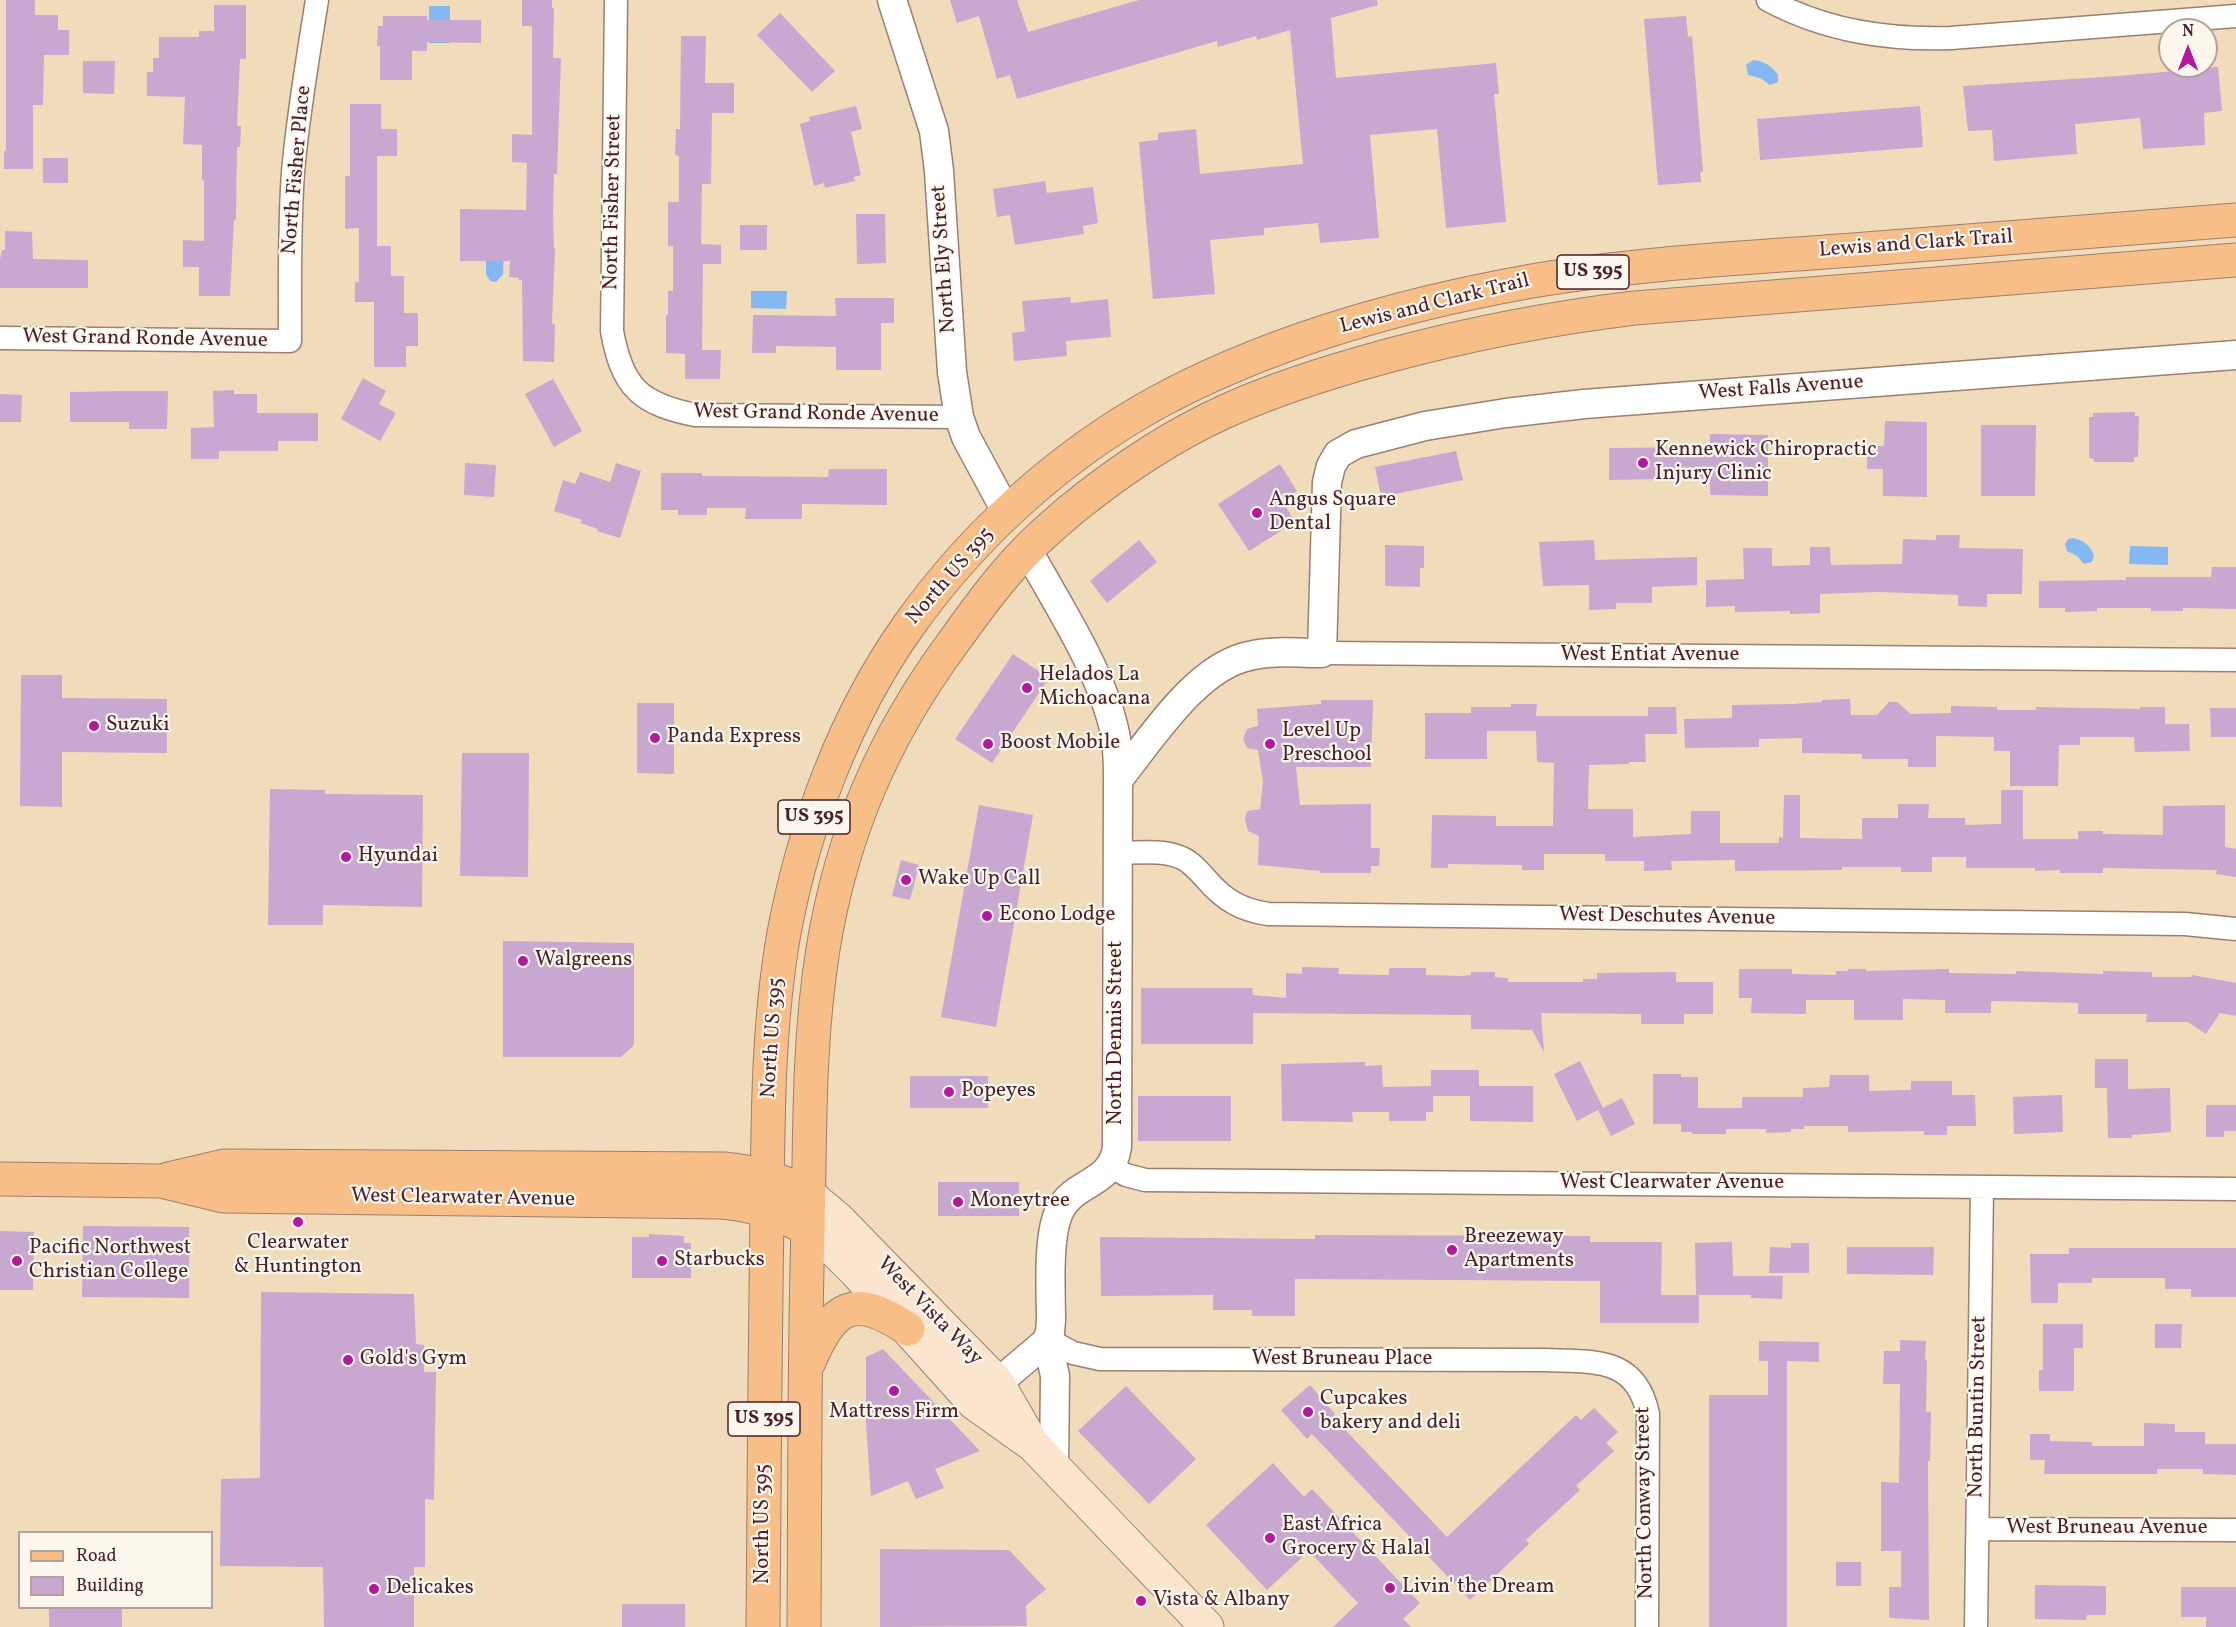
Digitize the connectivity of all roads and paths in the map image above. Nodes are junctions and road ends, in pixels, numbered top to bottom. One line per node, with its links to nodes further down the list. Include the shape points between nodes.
1 (317, 0): 9 (street, North Fisher Place, via 293,173)
2 (616, 0): 11 (street, North Fisher Street, via 612,331 616,355 631,385)
3 (892, 0): 12 (street, North Ely Street, via 934,131)
4 (1768, 0): 5 (street, via 1824,24 1870,35 1912,39)
5 (2236, 16)
6 (2236, 220): 13 (main road, Lewis and Clark Trail / US 395, via 1654,265 1548,279 1416,306 1275,350 1190,386 1082,451)
7 (2236, 260): 14 (main road, Lewis and Clark Trail / US 395, via 1635,308 1545,320 1455,339 1311,378 1225,411 1162,444 1114,477)
8 (0, 338): 9 (street, West Grand Ronde Avenue)
9 (290, 341)
10 (2236, 355): 15 (street, West Falls Avenue, via 1546,408 1385,435 1338,454 1327,482)
11 (642, 396): 12 (street, West Grand Ronde Avenue, via 656,405 696,416)
12 (958, 417): 13 (street, North Ely Street)
13 (1007, 513): 22 (main road, North US 395 / US 395, via 938,587 907,627 866,696 816,812 795,885 778,972)
14 (1027, 549): 17 (street, North Dennis Street, via 1103,694 1114,731); 27 (main road, North US 395 / US 395, via 978,607 916,694 865,795 823,948 810,1086)
15 (1322, 653): 16 (street, West Entiat Avenue); 17 (street, West Entiat Avenue, via 1258,654 1224,664 1176,708)
16 (2236, 660)
17 (1118, 780): 18 (street, North Dennis Street)
18 (1117, 853): 19 (street, West Deschutes Avenue, via 1164,853 1182,858 1228,901 1268,914 2185,924); 20 (street, North Dennis Street, via 1117,1148)
19 (2236, 929)
20 (1110, 1166): 25 (street, West Clearwater Avenue, via 1144,1180); 32 (street, via 1101,1177 1068,1198 1059,1212 1052,1241)
21 (457, 1168): 22 (main road, West Clearwater Avenue, via 714,1169); 24 (main road, West Clearwater Avenue, via 224,1166); 28 (main road, via 456,1178 450,1181 384,1183)
22 (767, 1176): 27 (main road, West Clearwater Avenue); 29 (main road, North US 395 / US 395)
23 (0, 1179): 24 (main road, West Clearwater Avenue)
24 (161, 1181): 28 (main road, West Clearwater Avenue, via 224,1196)
25 (1982, 1186): 26 (street, West Clearwater Avenue); 37 (street, North Buntin Street)
26 (2236, 1189)
27 (808, 1194): 30 (main road, North US 395 / US 395); 35 (main road, West Vista Way, via 838,1219)
28 (312, 1197): 29 (main road, West Clearwater Avenue, via 721,1202)
29 (767, 1210): 30 (main road, West Clearwater Avenue); 39 (main road, North US 395 / US 395)
30 (808, 1228): 31 (main road, West Vista Way, via 843,1258); 33 (main road, North US 395 / US 395)
31 (908, 1329): 33 (main road, via 876,1311 846,1311 828,1323); 35 (main road, West Vista Way)
32 (1047, 1340): 34 (street, West Bruneau Place, via 1092,1359 1592,1362 1611,1365); 35 (street); 36 (street, via 1056,1376)
33 (806, 1369): 40 (main road, North US 395 / US 395)
34 (1635, 1382): 42 (street, North Conway Street, via 1648,1414)
35 (985, 1393): 36 (main road, West Vista Way)
36 (1043, 1455): 41 (main road, West Vista Way)
37 (1978, 1528): 38 (street, West Bruneau Avenue); 43 (street, North Buntin Street)
38 (2236, 1530)
39 (764, 1627)
40 (804, 1627)
41 (1207, 1627)
42 (1647, 1627)
43 (1976, 1627)

